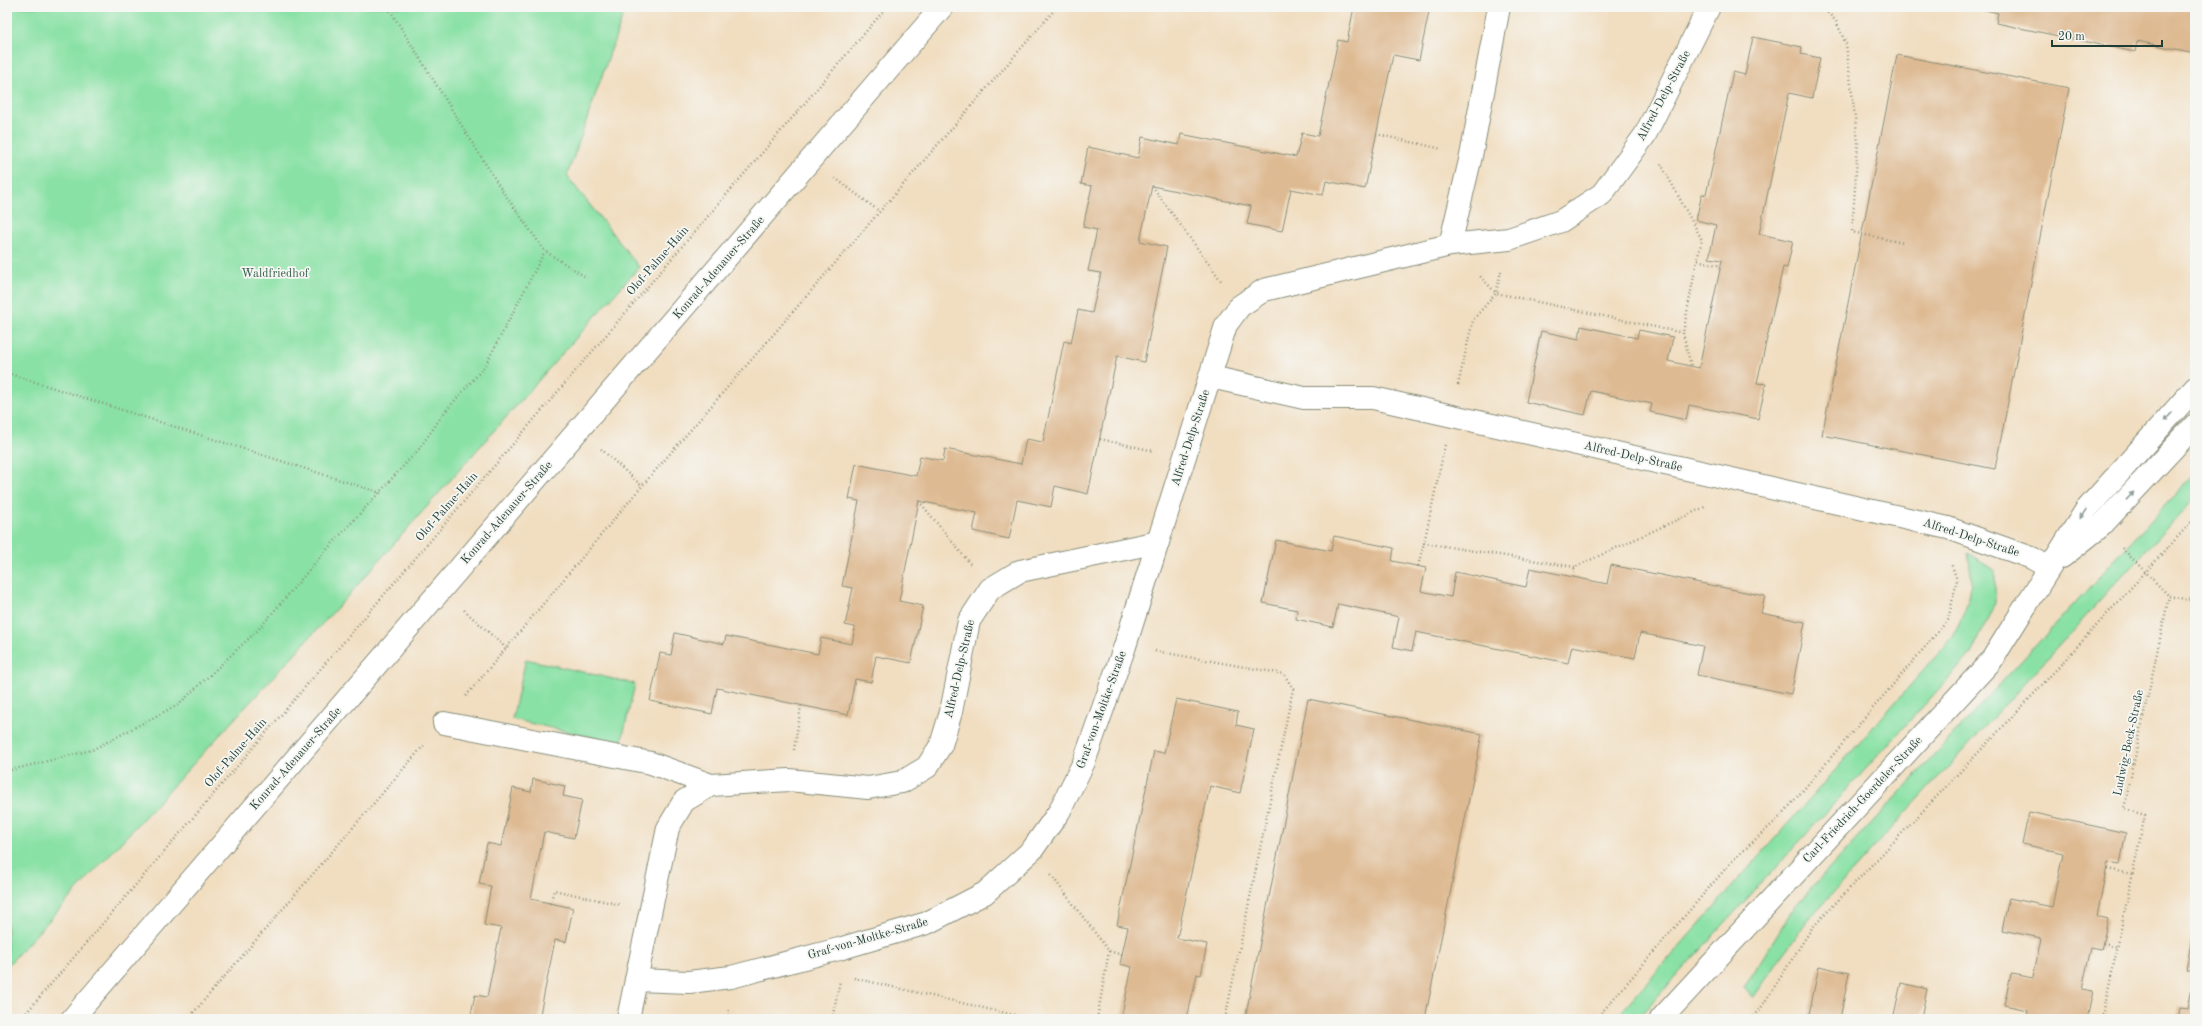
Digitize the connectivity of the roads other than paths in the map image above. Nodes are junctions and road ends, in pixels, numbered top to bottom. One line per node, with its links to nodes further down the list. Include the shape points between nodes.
1 (942, 7): 13 (street, Konrad-Adenauer-Straße)
2 (1499, 7): 4 (street, via 1471,156)
3 (1710, 7): 4 (street, Alfred-Delp-Straße, via 1646,135 1602,194 1560,221 1510,239)
4 (1450, 245): 5 (street, Alfred-Delp-Straße, via 1264,290 1240,306 1226,325)
5 (1211, 377): 8 (street, Alfred-Delp-Straße); 9 (street, Alfred-Delp-Straße, via 1304,398 1373,398 1948,528 2032,558)
6 (2195, 388): 9 (street, Carl-Friedrich-Goerdeler-Straße, one-way to 9, via 2086,510)
7 (2195, 425): 9 (street, Carl-Friedrich-Goerdeler-Straße, one-way to 7, via 2101,526)
8 (1158, 542): 11 (street, Alfred-Delp-Straße, via 1020,571 990,589 969,621 951,712 941,745 927,767 902,782 868,788 789,780); 12 (street, Graf-von-Moltke-Straße, via 1084,762 1059,812 1032,850 985,893 927,923 731,977 689,982)
9 (2048, 568): 15 (street, Carl-Friedrich-Goerdeler-Straße, via 1991,661)
10 (444, 723): 11 (street, via 651,763)
11 (711, 785): 12 (street, Alfred-Delp-Straße, via 684,801 668,828)
12 (636, 980): 14 (street)
13 (72, 1019)
14 (628, 1019)
15 (1661, 1019)

